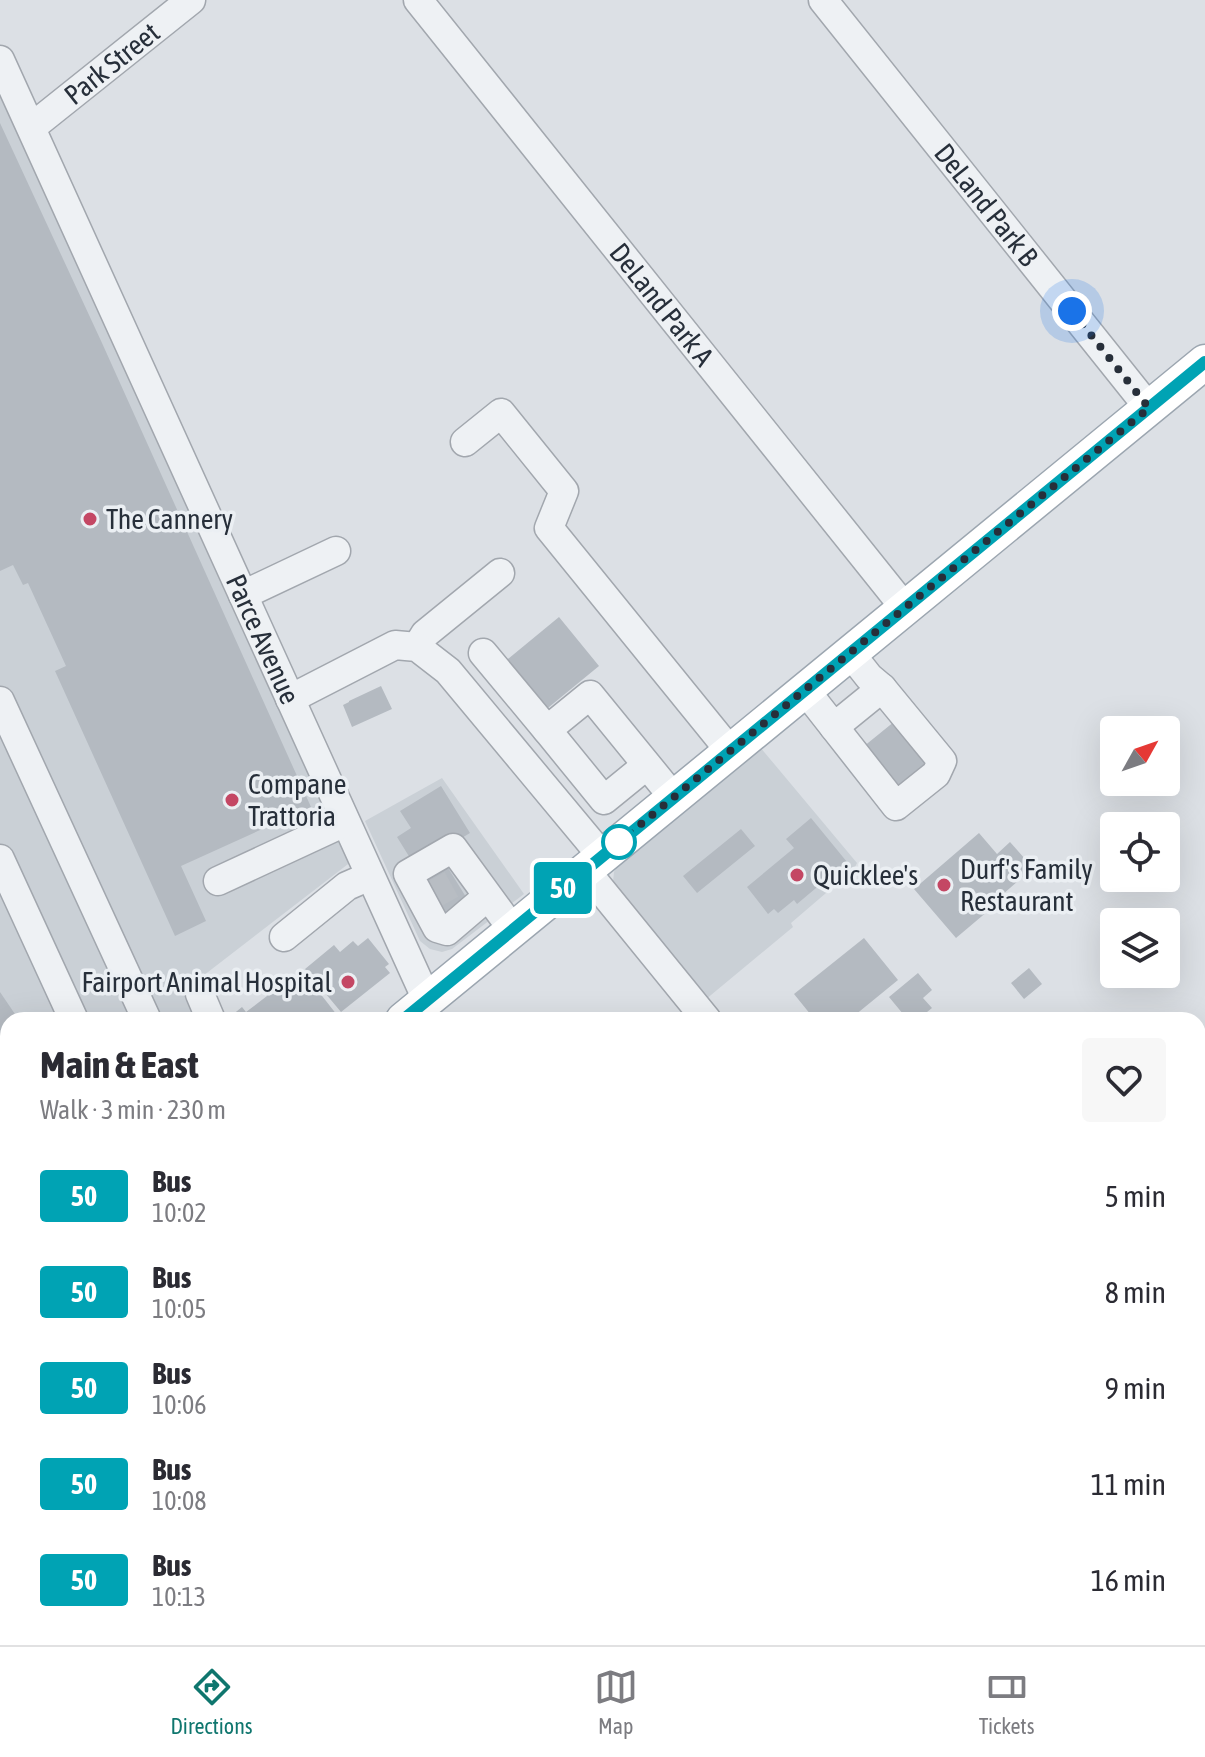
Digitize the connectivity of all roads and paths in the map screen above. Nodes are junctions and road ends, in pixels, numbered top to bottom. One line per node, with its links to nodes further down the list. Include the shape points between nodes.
1 (191, 0): 5 (street, Park Street)
2 (418, 0): 12 (street, DeLand Park A)
3 (823, 0): 7 (street, DeLand Park B)
4 (0, 60): 5 (street, Parce Avenue)
5 (32, 127): 11 (street, Parce Avenue)
6 (1205, 362): 7 (main road)
7 (1149, 408): 12 (main road)
8 (465, 442): 22 (street, via 501,413 564,491 549,528)
9 (336, 551): 11 (street)
10 (500, 573): 13 (street, via 425,634)
11 (243, 595): 18 (street, Parce Avenue)
12 (905, 608): 15 (main road)
13 (417, 647): 18 (street, via 395,645); 27 (street, via 448,671)
14 (483, 653): 21 (street)
15 (850, 653): 16 (street); 17 (main road)
16 (882, 688): 20 (street); 20 (street, via 942,761 936,774 896,806)
17 (805, 690): 20 (street); 22 (main road)
18 (290, 699): 25 (street, Parce Avenue)
19 (0, 701): 38 (street)
20 (834, 727)
21 (547, 730): 23 (street, via 590,695); 23 (street, via 604,800)
22 (730, 751): 24 (main road)
23 (647, 765): 24 (street)
24 (674, 798): 27 (main road)
25 (345, 822): 28 (street, Parce Avenue); 29 (street)
26 (0, 859): 37 (street)
27 (594, 863): 33 (main road); 40 (street)
28 (370, 876): 32 (street, Parce Avenue); 34 (street, via 347,886)
29 (218, 881)
30 (488, 896): 31 (street, via 447,931 437,928); 31 (street, via 464,877 453,848 408,874); 33 (street)
31 (425, 900): 32 (street)
32 (390, 918): 36 (street, Parce Avenue)
33 (513, 930): 36 (main road)
34 (284, 937)
35 (200, 994): 39 (street)
36 (415, 1010)
37 (70, 1012)
38 (143, 1012)
39 (208, 1012)
40 (701, 1012)

